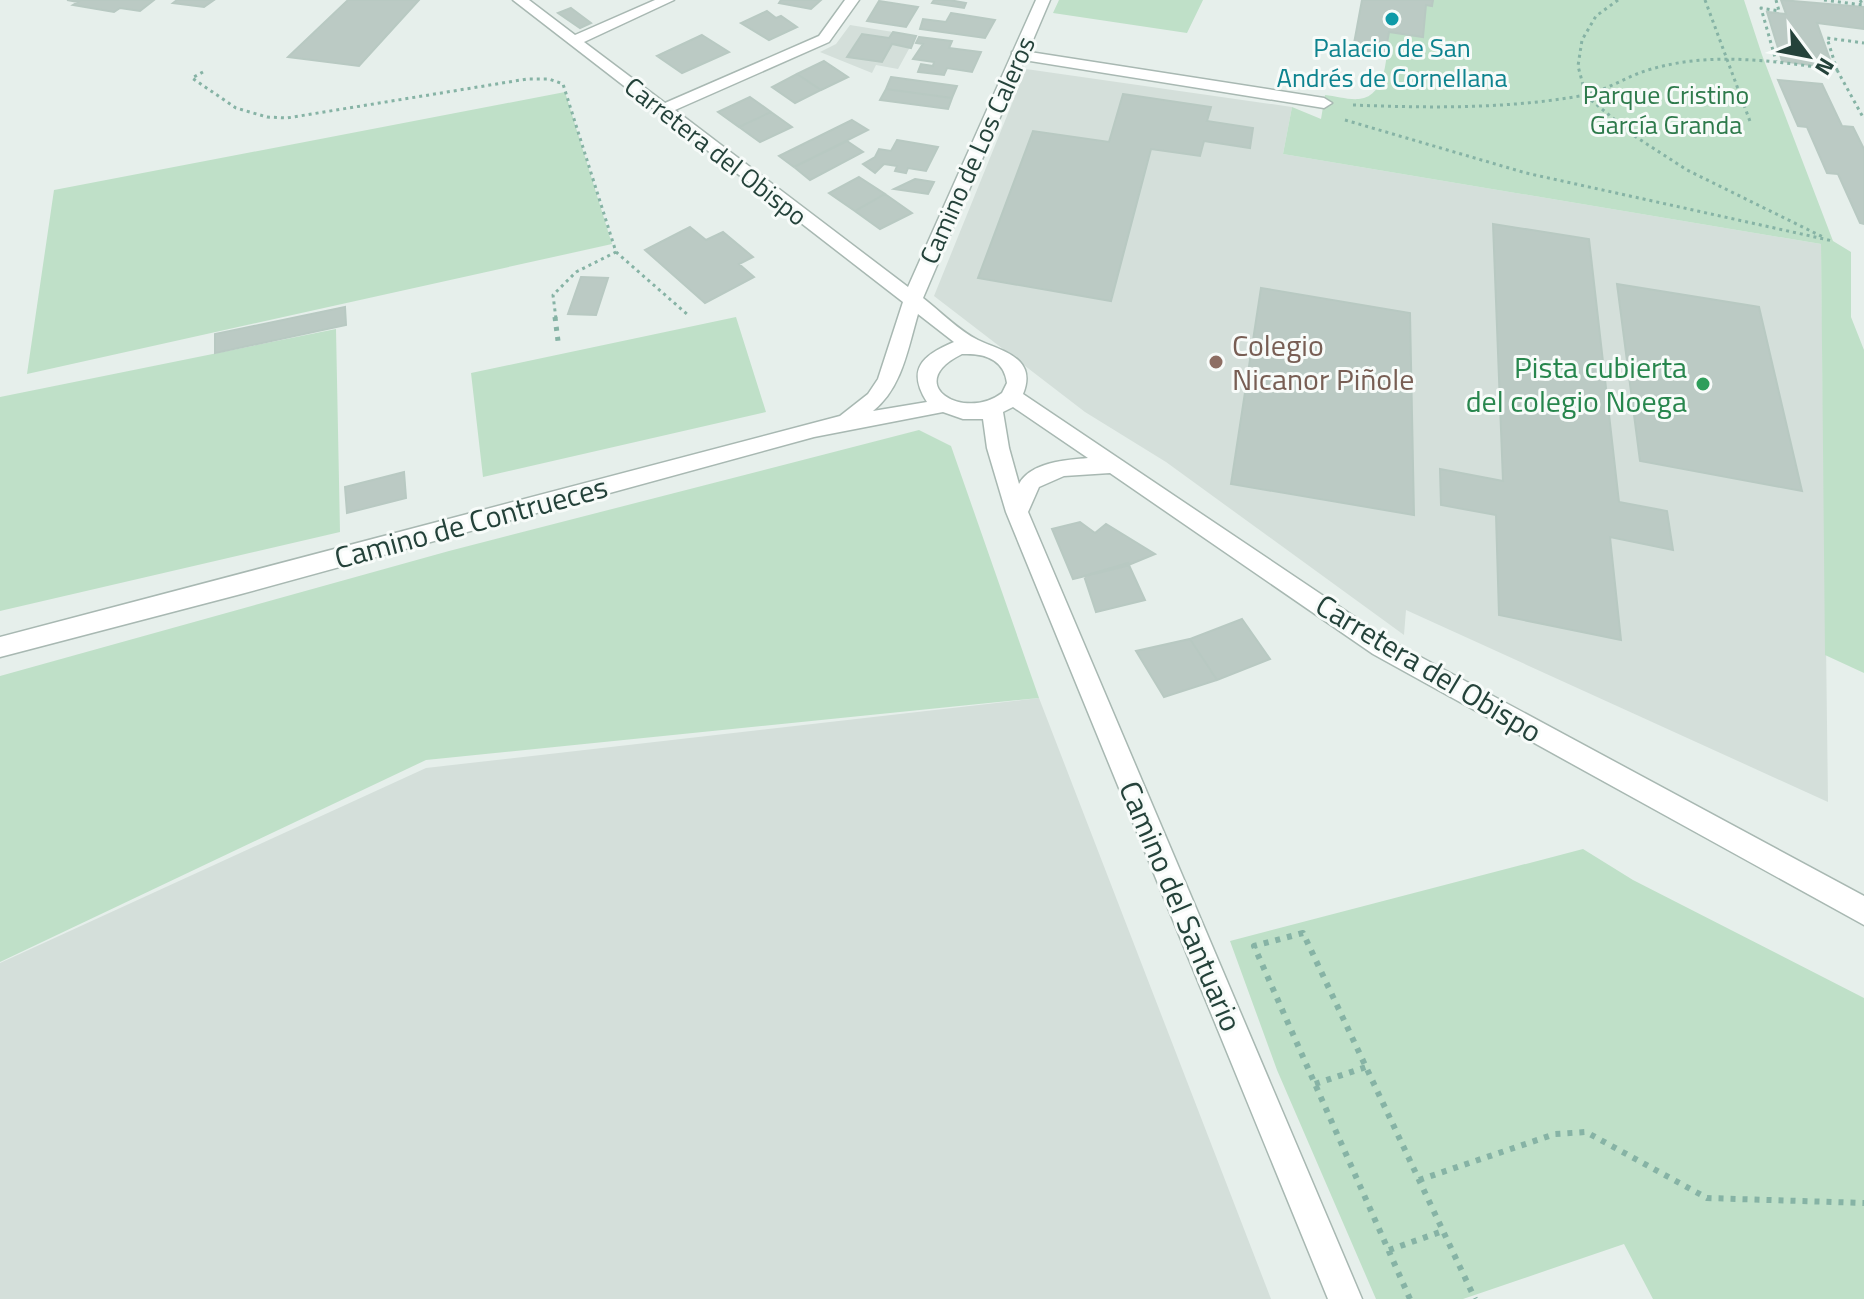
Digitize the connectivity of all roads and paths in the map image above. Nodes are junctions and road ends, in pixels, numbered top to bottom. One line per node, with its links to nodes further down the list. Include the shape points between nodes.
1 (520, 0): 10 (street, Carretera del Obispo)
2 (667, 0): 10 (street)
3 (852, 0): 19 (street, via 824,39)
4 (1043, 0): 12 (street, Camino de Los Caleros)
5 (1618, 0): 17 (path, via 1587,26 1577,53)
6 (1705, 0): 13 (path)
7 (1776, 0): 14 (path, via 1779,11 1761,8)
8 (1824, 0): 9 (path, via 1863,5)
9 (1862, 0)
10 (573, 41): 19 (street, Carretera del Obispo)
11 (1864, 43): 15 (path, via 1827,38)
12 (1017, 55): 18 (street); 23 (street, Camino de Los Caleros)
13 (1727, 57): 14 (path); 17 (path, via 1650,69); 21 (path)
14 (1776, 61): 15 (path)
15 (1837, 70): 20 (path)
16 (203, 72): 22 (path, via 192,78 212,97 253,114 286,118 443,91 555,79 563,84)
17 (1585, 96): 18 (path, via 1442,109); 18 (path, via 1679,166 1833,241 1602,194 1421,146 1337,117)
18 (1324, 103)
19 (662, 110): 23 (street, Carretera del Obispo)
20 (1864, 119)
21 (1751, 124)
22 (616, 252): 24 (path); 26 (path, via 576,272 553,295)
23 (911, 301): 25 (street); 27 (street, Carretera del Obispo)
24 (688, 315)
25 (902, 327): 28 (street); 29 (street)
26 (558, 341)
27 (974, 347): 28 (street, via 945,352); 30 (street, via 1002,355 1012,364 1017,385)
28 (928, 366): 29 (street); 31 (street, via 927,390)
29 (888, 380): 32 (street)
30 (1002, 402): 31 (street, via 964,412); 33 (street, Carretera del Obispo); 34 (street, Camino del Santuario, via 998,448)
31 (943, 405): 32 (street, Camino de Contrueces, via 914,414)
32 (848, 421): 35 (street, Camino de Contrueces)
33 (1116, 465): 34 (street, via 1061,468 1041,477 1031,482); 36 (street, Carretera del Obispo, via 1381,647)
34 (1017, 512): 43 (street, Camino del Santuario)
35 (0, 647)
36 (1864, 911)
37 (1366, 1067): 38 (path); 38 (path, via 1303,933 1254,946); 39 (path)
38 (1315, 1084): 42 (path)
39 (1419, 1180): 40 (path, via 1555,1134 1586,1132 1707,1198); 41 (path)
40 (1864, 1203)
41 (1443, 1231): 42 (path); 45 (path)
42 (1389, 1250): 44 (path)
43 (1345, 1299)
44 (1410, 1299)
45 (1475, 1299)

